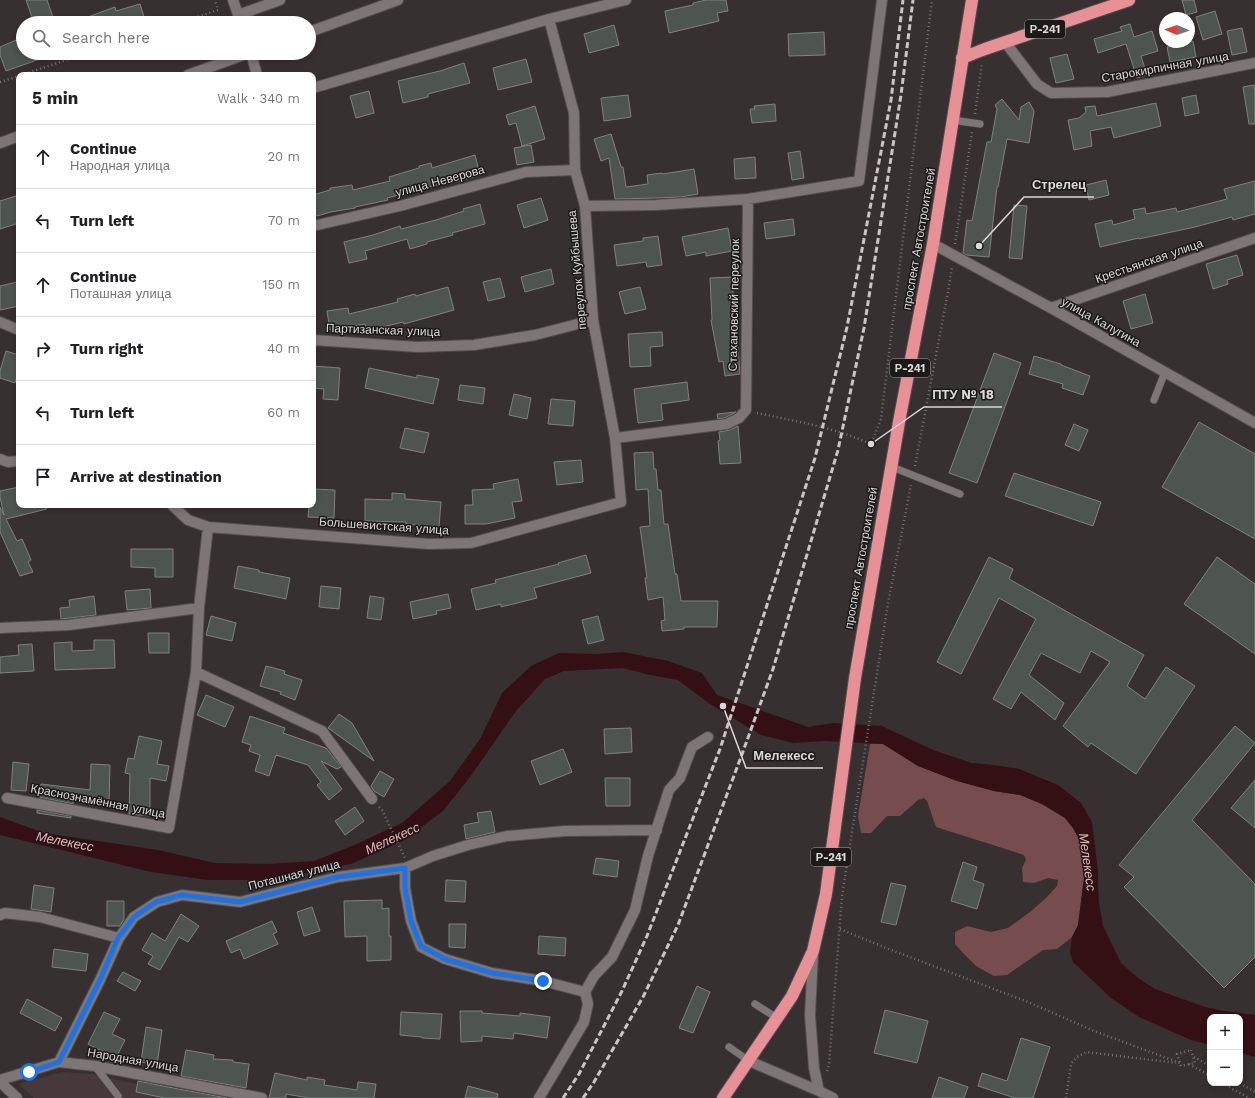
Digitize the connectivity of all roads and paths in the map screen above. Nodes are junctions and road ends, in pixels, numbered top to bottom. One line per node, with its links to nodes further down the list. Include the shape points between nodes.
1 (215, 0): 10 (path, via 218,10)
2 (233, 0): 11 (street)
3 (280, 0): 12 (street)
4 (398, 0): 14 (street)
5 (626, 0): 13 (street)
6 (882, 0): 33 (street, via 859,181)
7 (932, 0): 47 (path, via 881,418 871,444 806,423)
8 (972, 0): 17 (highway, проспект Автостроителей / Р-241)
9 (1129, 0): 15 (highway, Р-241)
10 (200, 16)
11 (239, 16)
12 (246, 16)
13 (549, 19): 27 (street); 32 (street, переулок Куйбышева, via 574,113)
14 (316, 29)
15 (1005, 42): 16 (highway, Р-241); 21 (street, Старокирпичная улица, via 1037,84 1051,93 1107,92)
16 (984, 50): 17 (highway, Р-241); 29 (path)
17 (962, 58): 28 (highway, проспект Автостроителей / Р-241)
18 (66, 60): 22 (path)
19 (230, 60): 23 (street)
20 (253, 60): 24 (street)
21 (1255, 63)
22 (29, 72)
23 (196, 72)
24 (257, 72)
25 (16, 76): 26 (path)
26 (0, 82)
27 (316, 87)
28 (952, 120): 29 (lane); 37 (highway, проспект Автостроителей / Р-241)
29 (977, 123): 38 (path)
30 (16, 137): 31 (street)
31 (0, 143)
32 (575, 170): 34 (street, переулок Куйбышева); 35 (street, улица Неверова, via 526,172)
33 (748, 199): 34 (street, via 656,205); 47 (street, Стахановский переулок)
34 (585, 206): 40 (street, переулок Куйбышева)
35 (316, 225)
36 (1255, 238): 39 (street, Крестьянская улица)
37 (933, 244): 38 (street, улица Калугина); 52 (highway, проспект Автостроителей / Р-241)
38 (954, 256): 39 (street, улица Калугина); 53 (path)
39 (1050, 308): 45 (street, улица Калугина)
40 (593, 320): 44 (street, Партизанская улица, via 535,336 474,344 418,347); 49 (street, переулок Куйбышева)
41 (0, 321): 42 (street); 43 (street)
42 (16, 321)
43 (16, 329)
44 (316, 340)
45 (1165, 372): 46 (lane); 48 (street, улица Калугина)
46 (1154, 400)
47 (746, 410): 49 (street, via 739,418 727,424)
48 (1255, 423)
49 (615, 438): 55 (street, переулок Куйбышева)
50 (0, 459): 51 (street)
51 (16, 461)
52 (892, 467): 53 (lane); 70 (highway, проспект Автостроителей / Р-241, via 855,678 826,894)
53 (913, 476): 54 (lane); 68 (path, via 888,603 842,896)
54 (960, 494)
55 (621, 502): 57 (street, Большевистская улица, via 471,543 429,544)
56 (175, 508): 57 (street, Большевистская улица, via 188,520)
57 (208, 526): 58 (street, Краснознамённая улица)
58 (199, 608): 59 (street, via 69,625); 60 (street, Краснознамённая улица)
59 (0, 628)
60 (196, 672): 62 (street, Краснознамённая улица, via 169,828); 63 (street, via 322,731)
61 (708, 737): 65 (street, via 692,747 680,778 669,790)
62 (7, 798)
63 (372, 799)
64 (382, 810): 66 (path)
65 (656, 830): 66 (street, Поташная улица, via 565,831 507,836); 71 (street, via 635,910 612,957 594,976)
66 (405, 863): 69 (street, Поташная улица, via 240,902 182,895 156,902 134,917); 71 (street, via 405,888 411,921 421,946 445,959 492,973 543,981)
67 (0, 915): 69 (street, via 5,913 40,917)
68 (840, 929): 78 (path); 82 (path, via 829,1065)
69 (118, 938): 77 (street, Поташная улица)
70 (813, 951): 73 (highway, проспект Автостроителей / Р-241, via 792,996); 88 (street, via 810,1014 814,1068)
71 (585, 992): 92 (street, via 588,1004 584,1022)
72 (755, 1004): 73 (lane)
73 (777, 1018): 76 (highway, проспект Автостроителей / Р-241)
74 (729, 1047): 76 (lane)
75 (1193, 1057): 78 (path, via 1191,1050 1178,1054); 79 (path, via 1195,1062); 80 (path)
76 (749, 1061): 88 (street); 93 (highway, проспект Автостроителей / Р-241)
77 (59, 1062): 81 (street, Народная улица); 84 (street, Народная улица)
78 (1180, 1063): 79 (path, via 1181,1066); 95 (path, via 1087,1052 1071,1064)
79 (1189, 1064): 83 (path)
80 (1207, 1064)
81 (96, 1066): 89 (lane); 91 (street, Народная улица)
82 (826, 1072)
83 (1207, 1074)
84 (0, 1081): 90 (street)
85 (1243, 1085): 87 (path)
86 (1227, 1086): 96 (path)
87 (1255, 1092)
88 (819, 1094): 94 (street)
89 (118, 1096)
90 (17, 1098)
91 (262, 1098)
92 (538, 1098)
93 (723, 1098)
94 (833, 1098)
95 (1066, 1098)
96 (1249, 1098)

